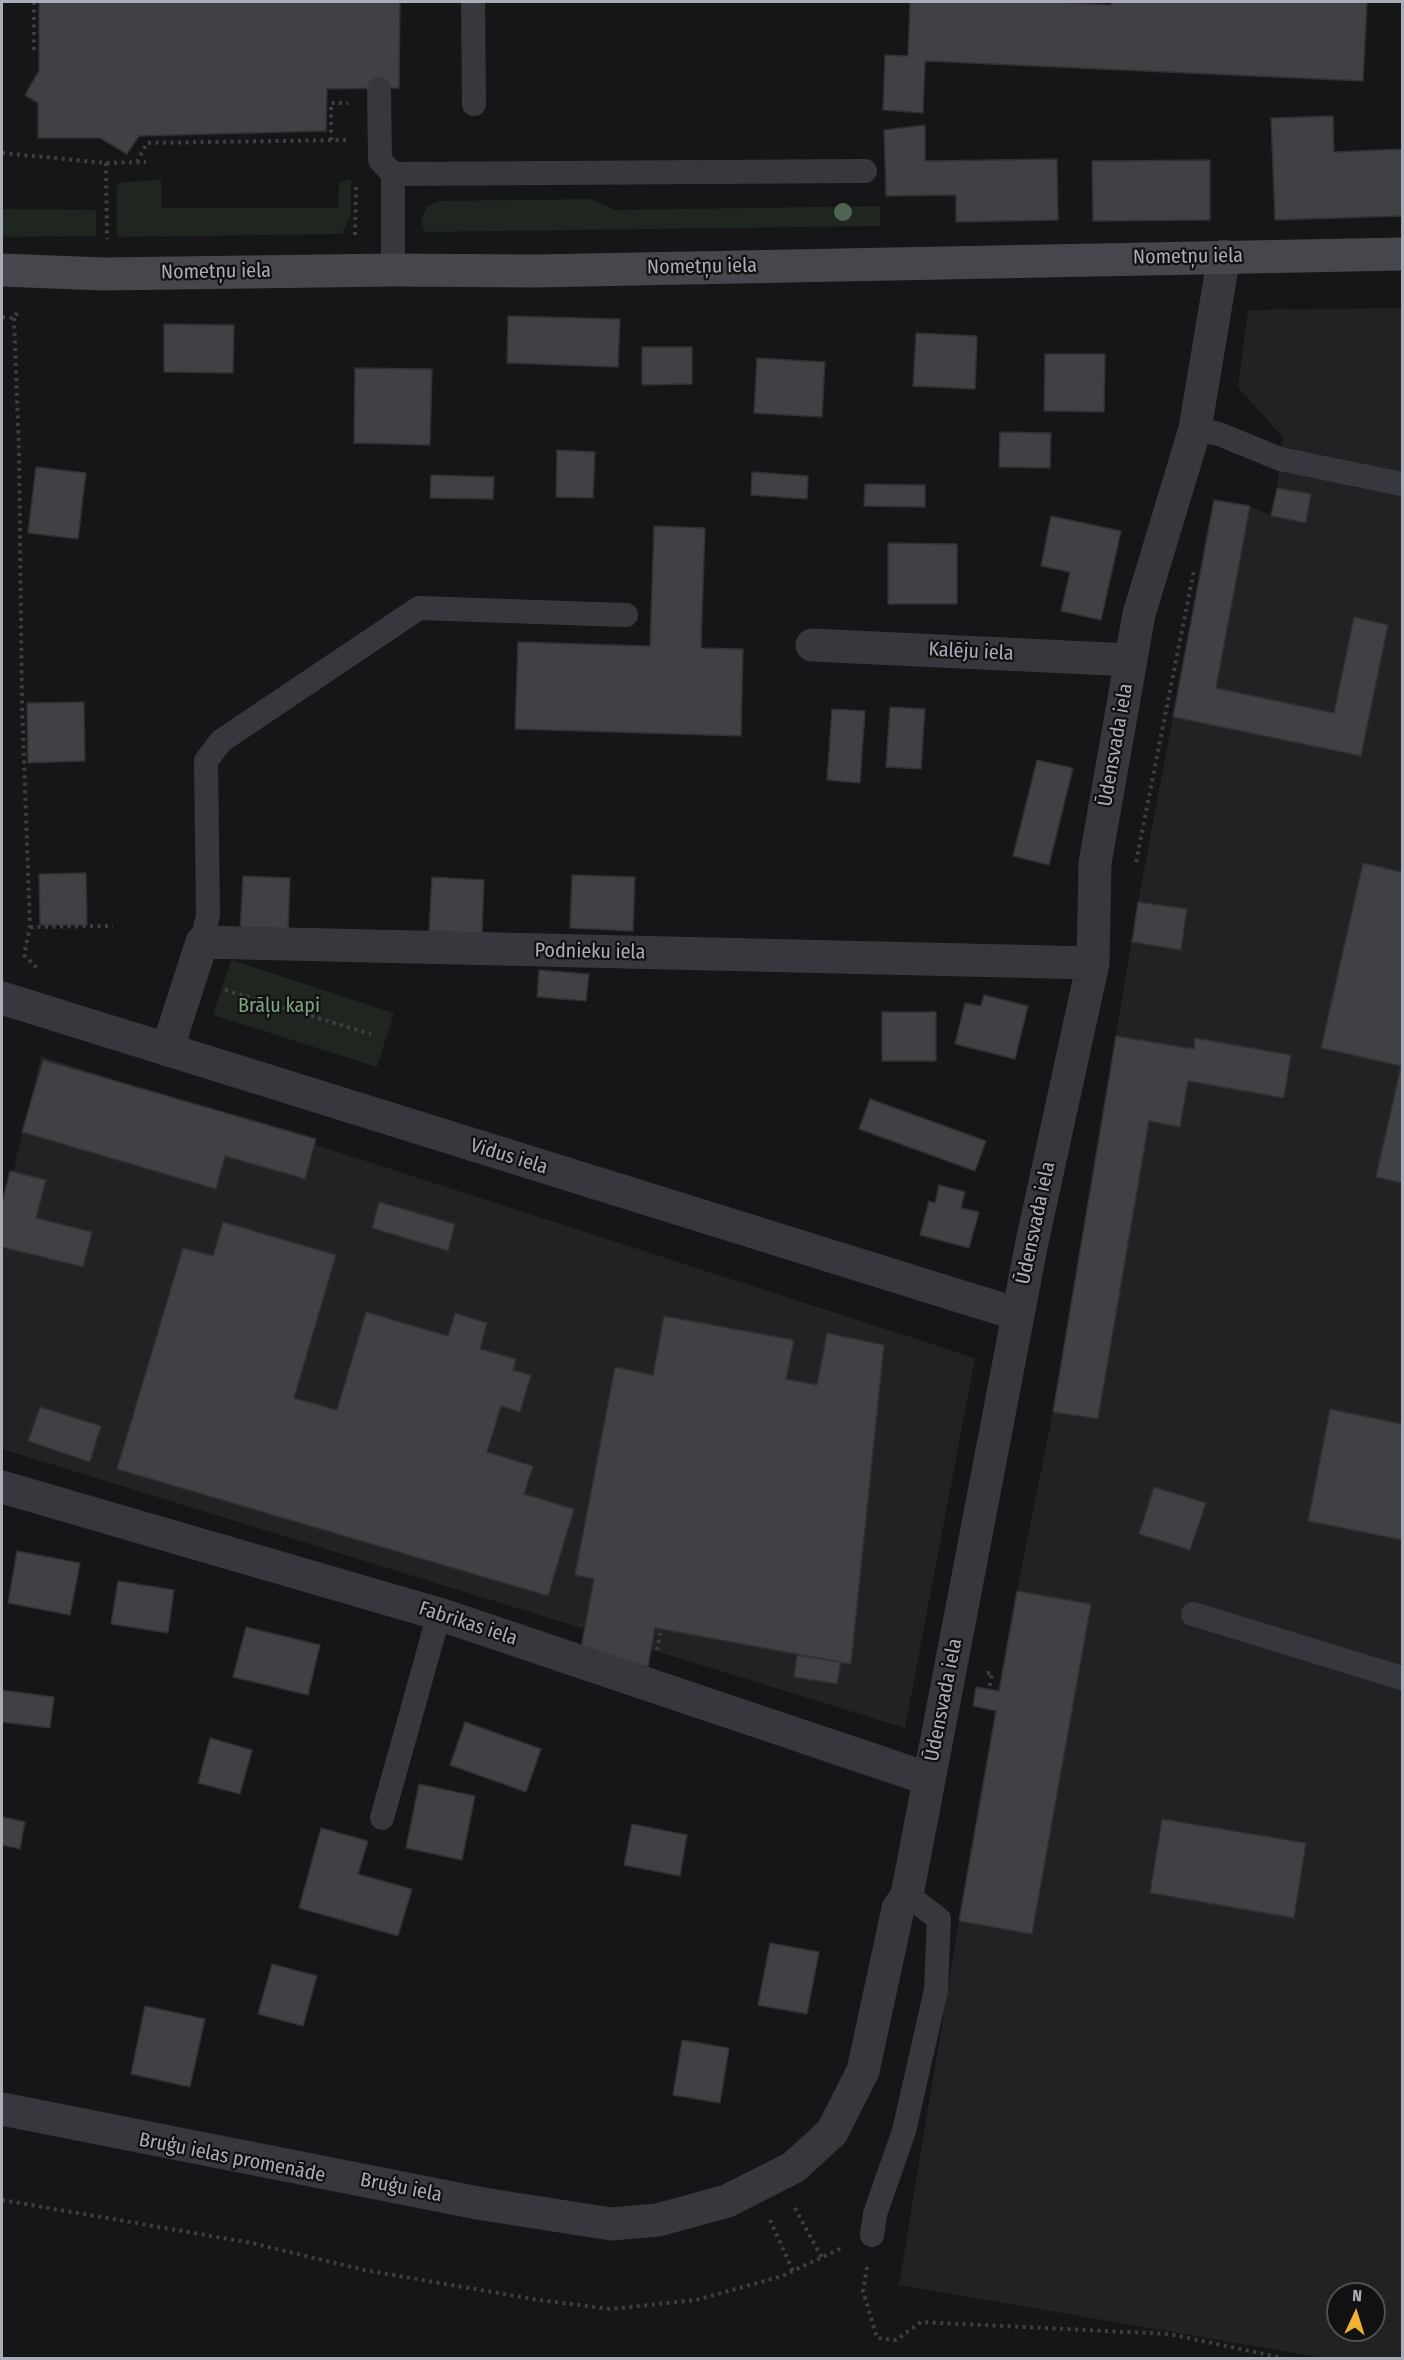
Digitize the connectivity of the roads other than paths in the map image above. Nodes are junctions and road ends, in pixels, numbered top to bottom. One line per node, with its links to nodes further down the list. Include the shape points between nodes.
1 (473, 2): 3 (lane)
2 (379, 89): 5 (lane, via 380,160)
3 (474, 104)
4 (865, 171): 5 (lane)
5 (393, 174): 9 (lane)
6 (1402, 254): 7 (street, Nometņu iela)
7 (1224, 256): 9 (street, Nometņu iela, via 547,271); 10 (street, Ūdensvada iela)
8 (2, 270): 9 (street, Nometņu iela, via 104,274)
9 (393, 270)
10 (1196, 429): 11 (lane, via 1219,434 1280,459); 14 (street, Ūdensvada iela, via 1139,614)
11 (1402, 484)
12 (626, 615): 15 (lane, via 419,608 221,741 206,761 208,915)
13 (812, 645): 14 (street, Kalēju iela)
14 (1131, 660): 16 (street, Ūdensvada iela, via 1095,864)
15 (202, 942): 16 (street, Podnieku iela); 18 (street)
16 (1093, 963): 19 (street, Ūdensvada iela)
17 (2, 998): 18 (street, Vidus iela)
18 (167, 1050): 19 (street, Vidus iela)
19 (1017, 1314): 24 (street, Ūdensvada iela)
20 (2, 1487): 21 (street, Fabrikas iela)
21 (439, 1614): 24 (street, Fabrikas iela); 25 (lane)
22 (1193, 1614): 23 (lane)
23 (1402, 1678)
24 (929, 1779): 26 (street, Ūdensvada iela)
25 (382, 1818)
26 (902, 1902): 28 (street, Ūdensvada iela, via 863,2071 832,2133); 29 (lane, via 939,1919 936,1990 904,2131 875,2214)
27 (2, 2109): 28 (street, Bruģu iela, via 483,2204 611,2224 658,2220 727,2201)
28 (794, 2167)
29 (872, 2235)

